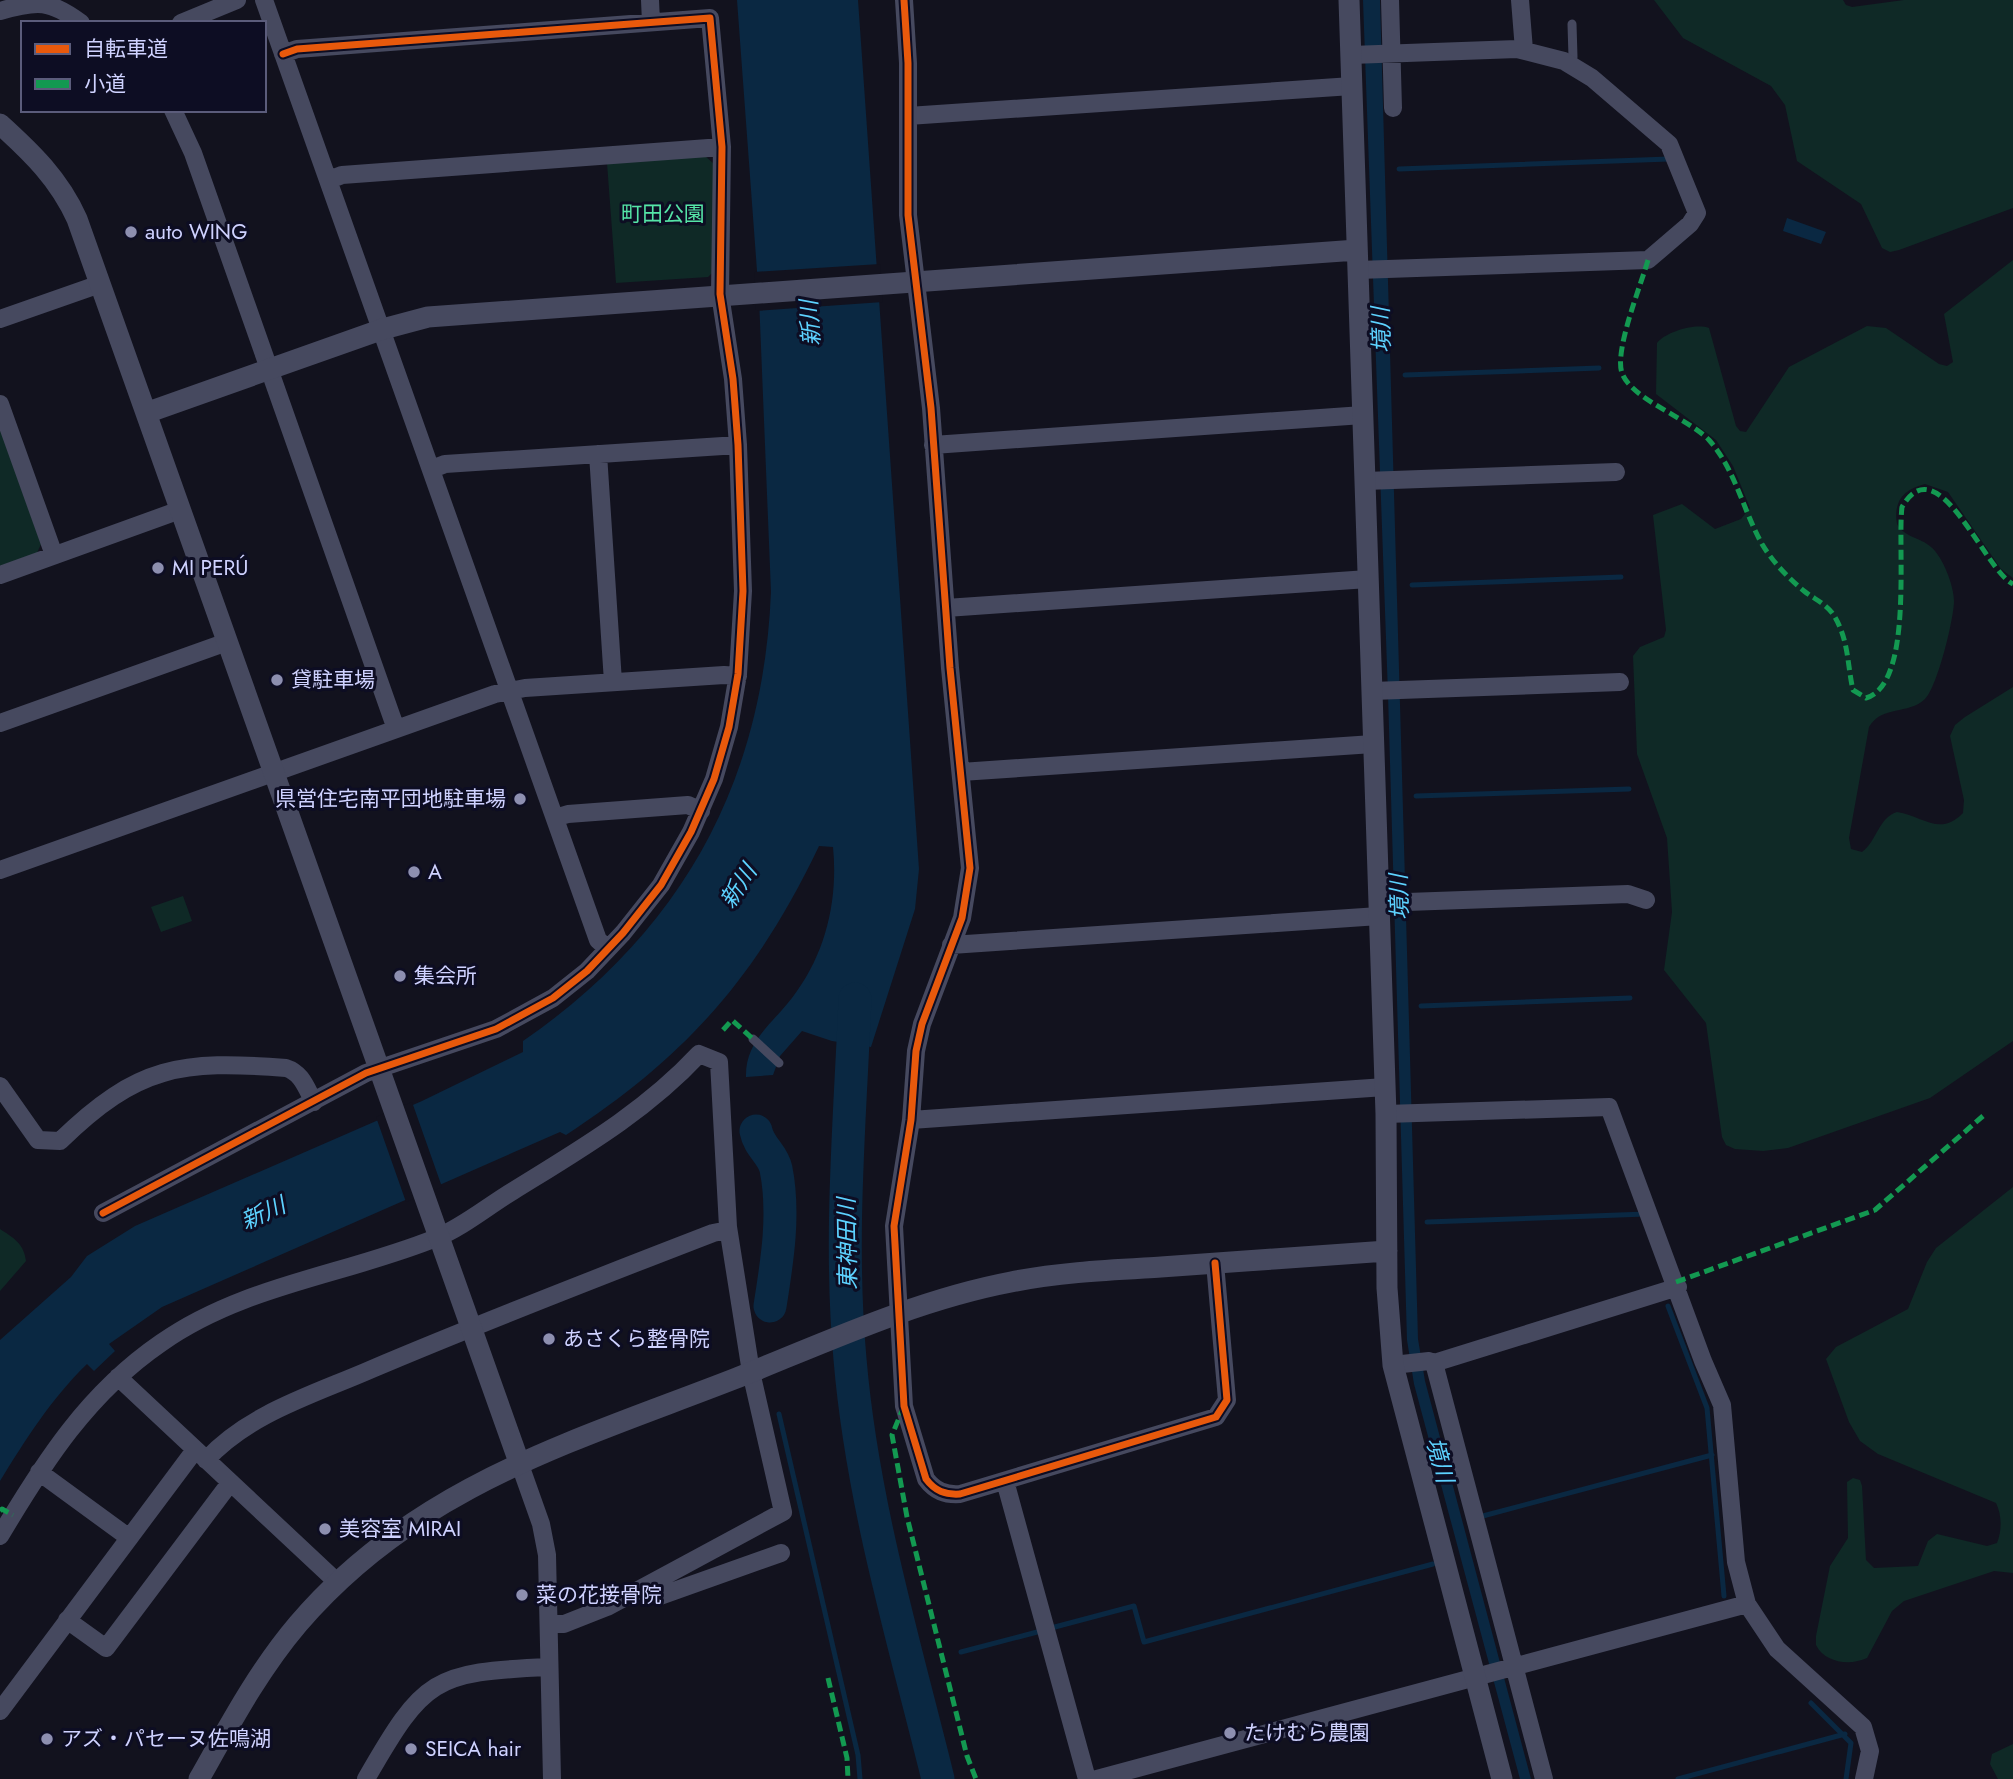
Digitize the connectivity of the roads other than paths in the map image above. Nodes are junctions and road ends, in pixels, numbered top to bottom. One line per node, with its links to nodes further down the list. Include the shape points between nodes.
1 (237, 0): 10 (street)
2 (264, 0): 14 (street)
3 (650, 0): 11 (street)
4 (904, 0): 21 (street)
5 (1349, 0): 16 (street)
6 (1390, 0): 15 (street)
7 (1520, 0): 13 (street)
8 (0, 11): 9 (street, via 33,0 49,1)
9 (79, 21)
10 (186, 21)
11 (652, 22): 14 (street, via 297,49); 23 (street, via 710,18)
12 (1573, 24): 17 (lane)
13 (1524, 50): 15 (street); 17 (street)
14 (283, 54): 24 (street)
15 (1388, 54): 16 (street); 19 (street)
16 (1356, 55): 18 (street)
17 (1569, 64): 25 (street, via 1670,144 1696,206 1695,219 1648,260 1391,269)
18 (1352, 86): 21 (street); 25 (street)
19 (1393, 108)
20 (174, 112): 31 (street, via 185,131)
21 (908, 116): 26 (street)
22 (0, 124): 27 (street, via 58,183 77,219)
23 (722, 147): 24 (street); 28 (street)
24 (329, 180): 30 (street)
25 (1361, 264): 26 (street); 34 (street)
26 (905, 281): 28 (street); 35 (street)
27 (100, 284): 29 (street); 33 (street)
28 (731, 293): 30 (street, via 456,314); 36 (street)
29 (0, 319)
30 (383, 329): 31 (street); 38 (street)
31 (270, 369): 33 (street); 53 (street)
32 (0, 404): 42 (street)
33 (146, 413): 41 (street)
34 (1363, 415): 35 (street); 40 (street)
35 (933, 444): 45 (street)
36 (738, 445): 37 (street); 47 (street, via 743,591)
37 (598, 454): 38 (street, via 445,464); 48 (street)
38 (432, 469): 50 (street)
39 (1616, 472): 40 (street)
40 (1370, 481): 44 (street)
41 (180, 510): 42 (street); 46 (street)
42 (54, 555): 43 (street)
43 (0, 575)
44 (1368, 579): 45 (street); 51 (street)
45 (946, 608): 55 (street)
46 (228, 642): 52 (street); 56 (street)
47 (737, 676): 48 (street); 57 (street, via 722,753)
48 (613, 682): 50 (street)
49 (1620, 682): 51 (street)
50 (510, 691): 53 (street); 58 (street)
51 (1377, 691): 54 (street)
52 (0, 723)
53 (397, 729): 56 (street)
54 (1373, 744): 55 (street); 61 (street)
55 (961, 772): 62 (street, via 970,868 968,892)
56 (274, 773): 59 (street); 66 (street)
57 (701, 811): 58 (street, via 688,805); 63 (street, via 661,885)
58 (555, 818): 63 (street, via 598,940)
59 (0, 870)
60 (1646, 900): 61 (street, via 1628,894)
61 (1382, 907): 62 (street); 68 (street)
62 (951, 945): 71 (street, via 922,1024)
63 (608, 949): 66 (street, via 570,985 516,1020)
64 (753, 1039): 65 (lane)
65 (779, 1063)
66 (379, 1068): 69 (street); 74 (street)
67 (0, 1086): 69 (street, via 38,1140 60,1141 96,1107 132,1084 194,1065 286,1068 301,1078)
68 (1385, 1087): 70 (street); 71 (street)
69 (314, 1102): 72 (street)
70 (1390, 1114): 75 (street); 77 (street, via 1609,1107)
71 (911, 1119): 78 (street, via 894,1226)
72 (103, 1213)
73 (728, 1230): 74 (street, via 719,1062 699,1054 618,1125); 79 (street); 82 (street)
74 (439, 1237): 79 (street); 83 (street, via 217,1311 162,1342)
75 (1387, 1251): 76 (street); 81 (street)
76 (1215, 1263): 78 (street, via 1068,1273 1010,1282); 87 (street, via 1227,1400 1222,1413)
77 (1678, 1287): 80 (street); 94 (street, via 1723,1405 1736,1562)
78 (891, 1317): 82 (street); 87 (street, via 904,1406 926,1479 950,1495)
79 (471, 1327): 84 (street, via 264,1417); 85 (street)
80 (1430, 1362): 81 (street); 98 (street)
81 (1399, 1364): 99 (street)
82 (751, 1372): 85 (street); 93 (street, via 783,1512)
83 (118, 1377): 84 (street); 86 (street, via 73,1423)
84 (200, 1455): 88 (street); 90 (street)
85 (519, 1462): 92 (street, via 418,1517); 96 (street, via 545,1539)
86 (39, 1472): 89 (street); 90 (street)
87 (1005, 1480): 104 (street)
88 (230, 1483): 92 (street); 95 (street, via 106,1648)
89 (0, 1536)
90 (128, 1537): 95 (street)
91 (781, 1553): 93 (street, via 660,1595)
92 (337, 1582): 101 (street, via 263,1670)
93 (653, 1582): 96 (street, via 607,1607 564,1624)
94 (1747, 1604): 98 (street); 108 (street, via 1777,1649 1863,1727 1870,1751)
95 (67, 1620): 100 (street)
96 (549, 1624): 97 (street)
97 (549, 1667): 102 (street, via 474,1671 439,1684 399,1721); 103 (street)
98 (1511, 1668): 99 (street); 107 (street)
99 (1480, 1676): 105 (street); 106 (street)
100 (0, 1711)
101 (201, 1778)
102 (366, 1779)
103 (552, 1779)
104 (1087, 1779)
105 (1097, 1779)
106 (1502, 1779)
107 (1544, 1779)
108 (1864, 1779)

